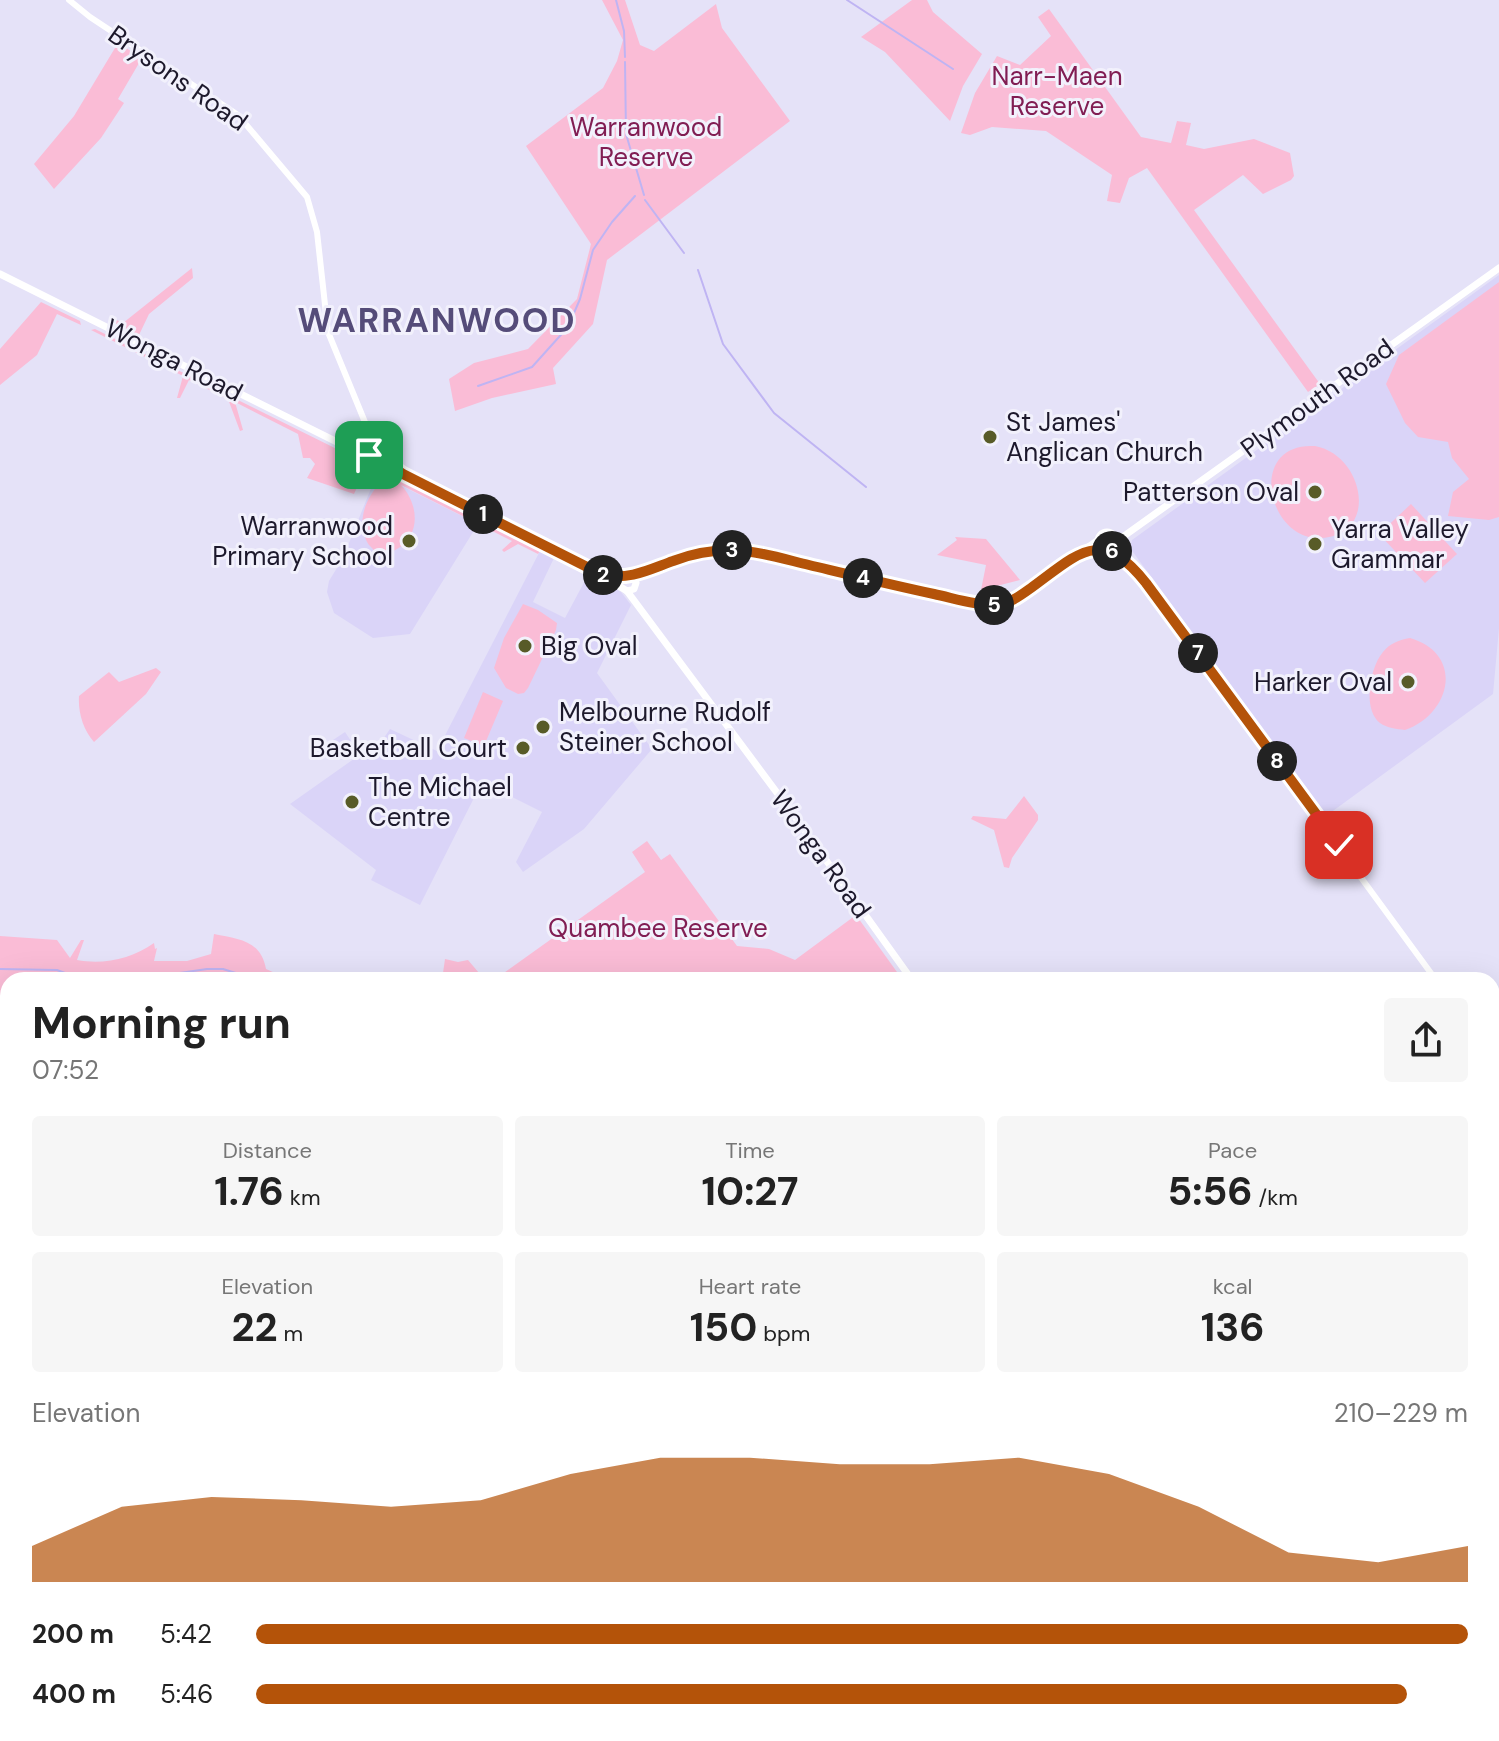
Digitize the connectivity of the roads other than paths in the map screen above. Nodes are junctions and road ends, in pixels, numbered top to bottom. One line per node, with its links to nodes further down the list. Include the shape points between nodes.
1 (69, 0): 4 (street, Brysons Road, via 238,115 307,197 317,232 328,332 369,432)
2 (1499, 268): 8 (main road, Plymouth Road)
3 (0, 274): 4 (main road, Wonga Road, via 347,447)
4 (373, 455): 5 (main road); 6 (main road, Wonga Road, via 372,468)
5 (385, 461): 6 (main road); 7 (main road, Wonga Road)
6 (380, 468): 7 (main road, Wonga Road)
7 (403, 474): 13 (main road, Wonga Road)
8 (1133, 527): 9 (main road, Plymouth Road); 10 (main road, Plymouth Road)
9 (1111, 532): 10 (main road); 11 (main road, Plymouth Road, via 1101,534)
10 (1118, 545): 11 (main road, Plymouth Road); 12 (street)
11 (1103, 546): 12 (street); 13 (main road, via 1078,554 1003,604 743,551 700,553)
12 (1130, 562): 15 (street)
13 (629, 584): 14 (main road, Wonga Road, via 644,612)
14 (906, 972)
15 (1430, 972)

